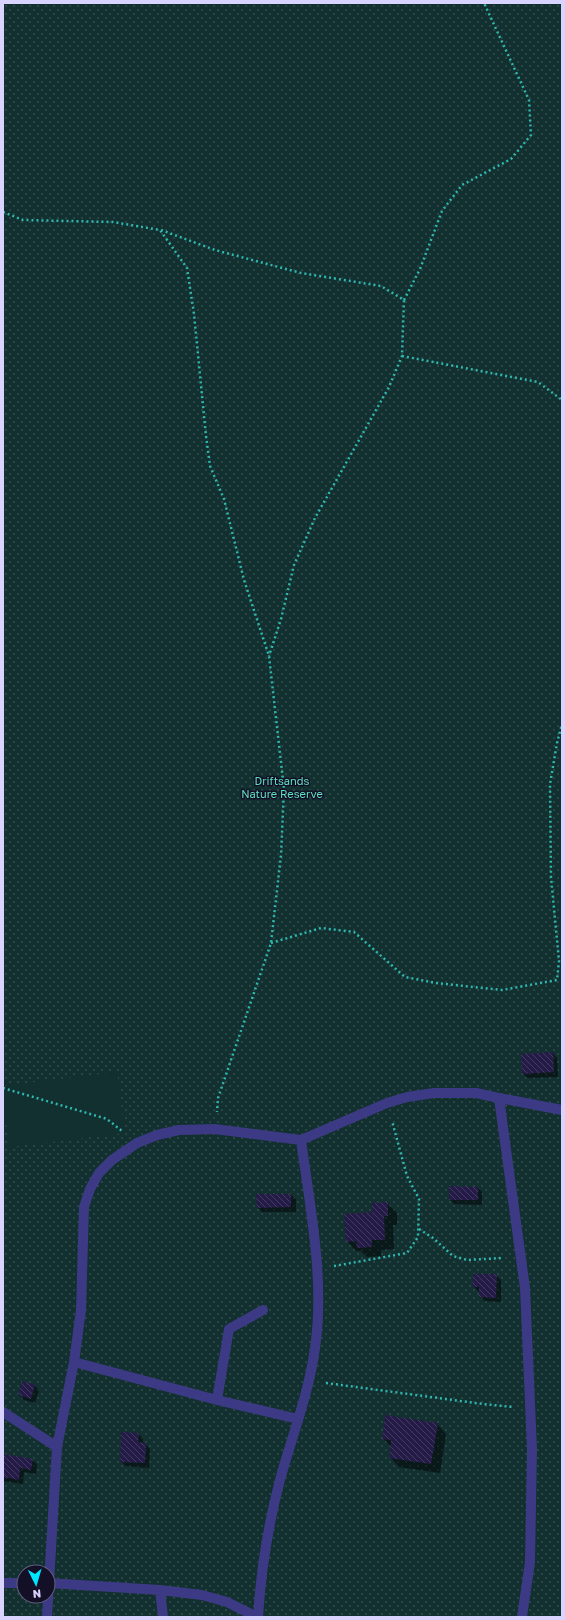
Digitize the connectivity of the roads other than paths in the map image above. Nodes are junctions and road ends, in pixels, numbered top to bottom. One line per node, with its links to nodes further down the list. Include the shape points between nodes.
1 (499, 1098): 2 (street); 3 (street, via 476,1093 434,1092 408,1096); 19 (street, via 525,1288 532,1473 530,1562)
2 (562, 1110)
3 (301, 1140): 5 (street, via 214,1129 179,1130 156,1135 137,1143 112,1160 99,1173 84,1207 81,1310); 8 (street, via 318,1269 315,1348)
4 (263, 1310): 6 (street, via 229,1329)
5 (74, 1362): 6 (street); 9 (street)
6 (217, 1400): 8 (street)
7 (3, 1412): 9 (street)
8 (298, 1419): 18 (street, via 269,1522)
9 (57, 1447): 10 (street)
10 (50, 1564)
11 (3, 1583): 12 (street)
12 (16, 1583)
13 (56, 1583): 14 (street)
14 (160, 1590): 17 (street); 18 (street, via 202,1595 227,1602)
15 (48, 1604): 16 (street)
16 (47, 1617)
17 (163, 1617)
18 (257, 1617)
19 (522, 1617)

